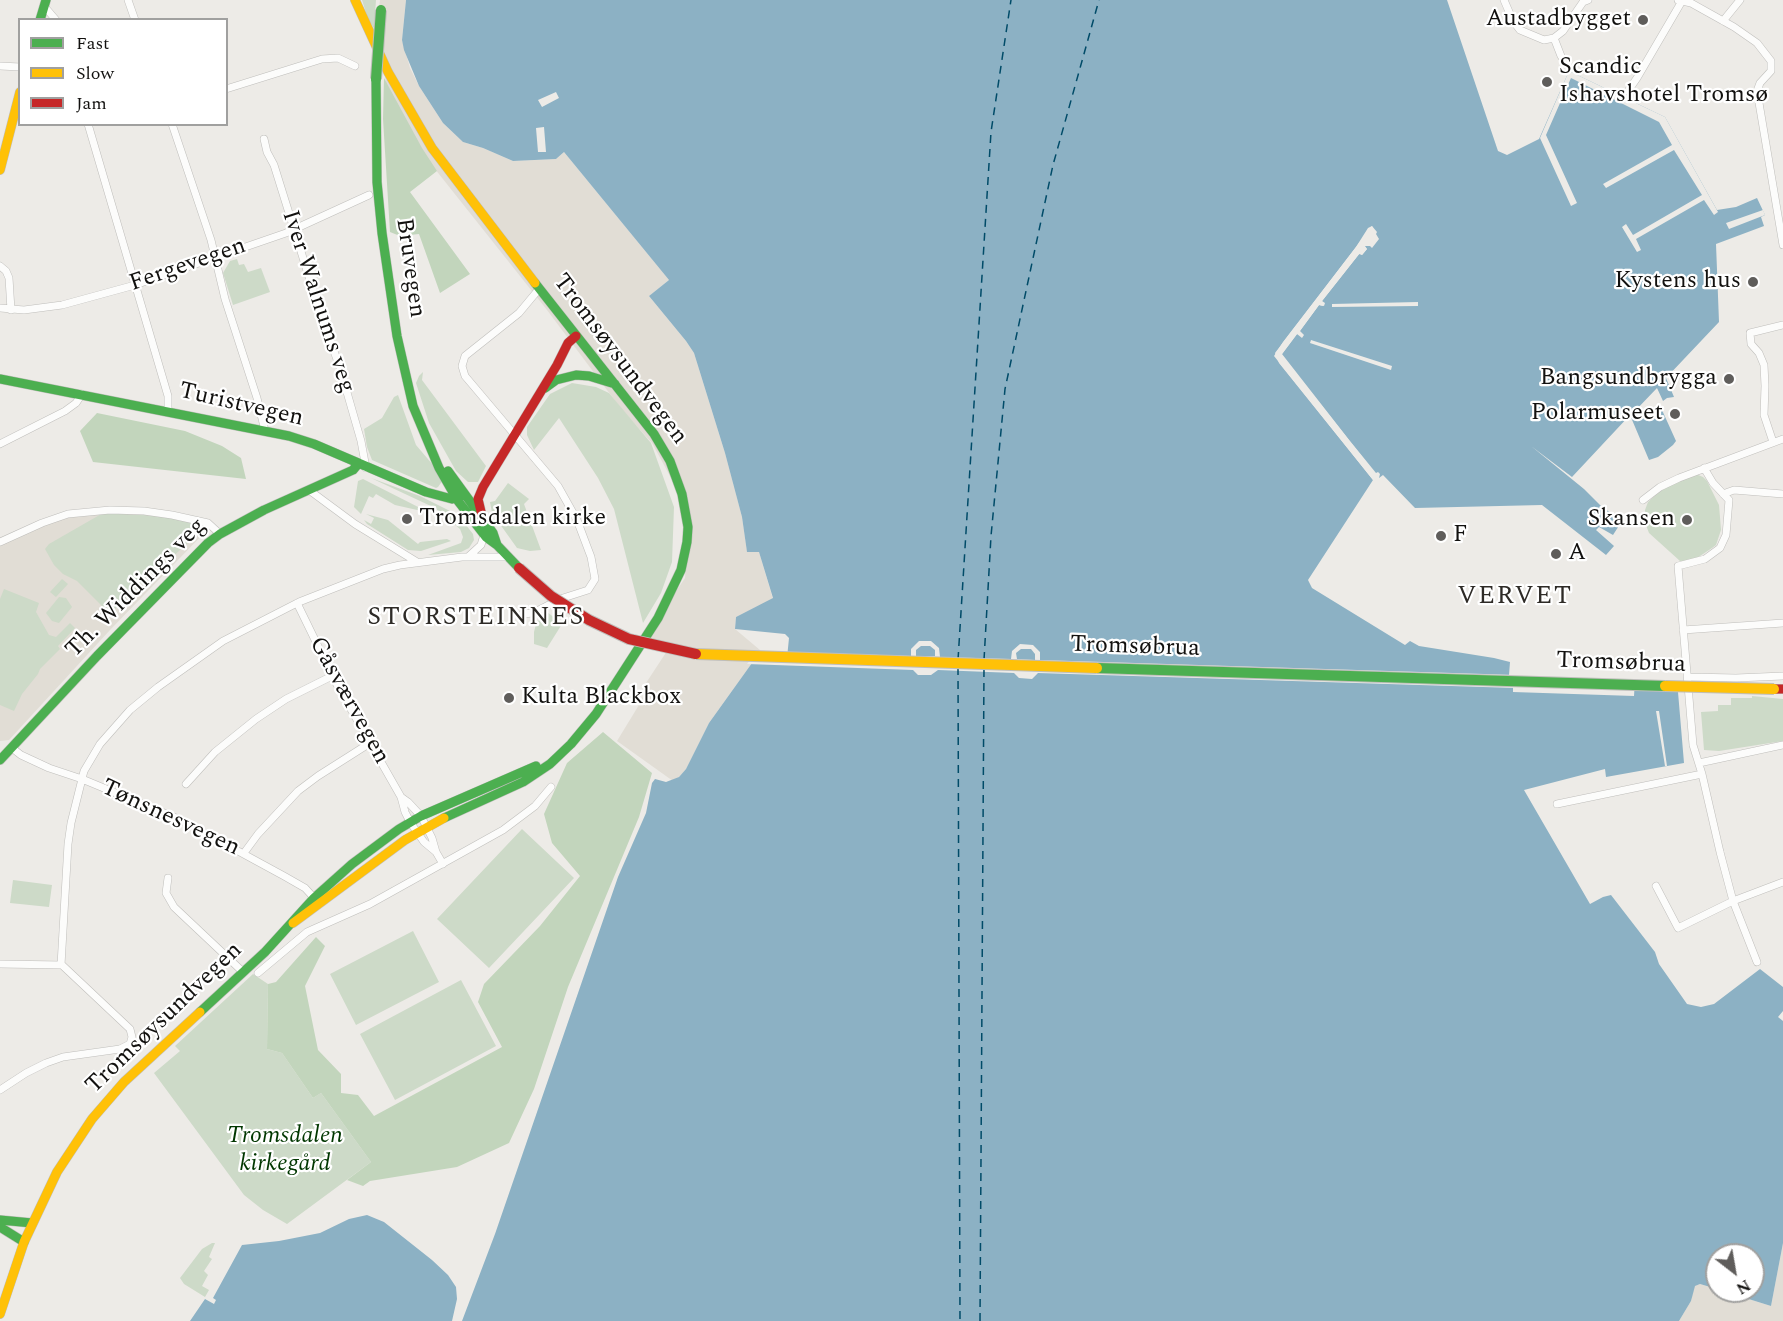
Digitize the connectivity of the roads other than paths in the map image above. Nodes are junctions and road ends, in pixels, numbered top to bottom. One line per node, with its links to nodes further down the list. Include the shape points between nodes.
1 (128, 0): 11 (street)
2 (355, 0): 31 (main road, Tromsøysundvegen, via 374,45 419,128)
3 (1504, 0): 13 (street, via 1520,30 1540,40)
4 (1588, 0): 13 (street)
5 (1740, 0): 12 (street)
6 (1680, 1): 12 (street); 19 (street)
7 (45, 3): 9 (main road); 10 (street)
8 (381, 5): 51 (main road, Bruvegen, bridge, via 376,79 377,183 389,286 408,390 439,468)
9 (41, 18)
10 (55, 18)
11 (134, 18)
12 (1723, 21): 27 (street, via 1757,43 1772,66 1758,87 1758,98)
13 (1554, 38): 14 (street)
14 (1561, 56)
15 (0, 66): 17 (street)
16 (355, 66): 18 (street, via 338,58 322,59)
17 (18, 67)
18 (228, 88)
19 (1628, 91)
20 (18, 100): 24 (main road)
21 (89, 126): 30 (street)
22 (173, 126): 28 (street)
23 (264, 139): 26 (street, Iver Walnums veg)
24 (0, 170)
25 (369, 195): 26 (street, Fergevegen)
26 (294, 230): 28 (street, Fergevegen); 46 (street, Iver Walnums veg, via 340,368 361,441)
27 (1783, 245)
28 (215, 257): 30 (street, Fergevegen); 41 (street)
29 (0, 266): 33 (street, via 9,278)
30 (135, 285): 33 (street, Fergevegen, via 74,303); 40 (street, via 168,396)
31 (539, 289): 35 (main road, Tromsøysundvegen); 42 (street, via 519,313 465,356 462,364 465,376)
32 (0, 308): 33 (street, Fergevegen)
33 (11, 310)
34 (1783, 325): 44 (street, via 1750,333 1751,344 1764,365 1764,415)
35 (576, 336): 37 (main road, Tromsøysundvegen); 39 (main road)
36 (0, 379): 38 (main road, Turistvegen)
37 (615, 384): 39 (main road, via 568,375); 73 (main road, Tromsøysundvegen, via 654,434 676,475 686,509 686,551 671,594 630,665 596,714)
38 (82, 394): 40 (main road, Turistvegen); 45 (street, via 65,411)
39 (537, 395): 42 (main road)
40 (168, 411): 41 (main road, Turistvegen)
41 (265, 431): 46 (main road, Turistvegen, via 314,444)
42 (515, 433): 53 (main road, via 478,499); 63 (street, via 562,492 584,536 595,576 585,593)
43 (1783, 439): 44 (street)
44 (1773, 442): 47 (street)
45 (0, 444)
46 (362, 466): 48 (main road, Th. Widdings veg); 51 (main road, Turistvegen, via 447,499)
47 (1704, 468): 49 (street); 52 (street, via 1660,487)
48 (309, 490): 54 (main road, Th. Widdings veg); 60 (street)
49 (1723, 494): 50 (street, via 1734,490); 65 (street, via 1729,500 1726,535 1720,548 1705,559 1678,566)
50 (1783, 494)
51 (460, 497): 53 (main road, Bruvegen); 55 (main road, Bruvegen)
52 (1644, 500)
53 (483, 520): 57 (main road, Bruvegen)
54 (220, 534): 56 (street, via 208,523 172,515 110,510 68,514); 72 (main road, Th. Widdings veg, via 196,554)
55 (484, 535): 57 (main road, Bruvegen); 58 (street, via 481,546)
56 (0, 542)
57 (497, 545): 59 (main road, Bruvegen)
58 (468, 556): 59 (street); 60 (street)
59 (507, 557): 61 (main road, Bruvegen)
60 (417, 562): 62 (street, via 383,569)
61 (519, 568): 69 (main road, Tromsøbrua, bridge, via 551,596 589,621 629,639 691,654)
62 (297, 603): 66 (street, Gåsværvegen); 76 (street, via 223,641 142,700 100,744)
63 (523, 614)
64 (1783, 623): 65 (street)
65 (1683, 630): 68 (street)
66 (332, 676): 70 (street, Gåsværvegen); 77 (street, via 256,719 215,752)
67 (1783, 676): 68 (street)
68 (1689, 677): 74 (street, via 1693,743)
69 (1778, 689)
70 (370, 743): 79 (street, Gåsværvegen); 85 (street, via 289,799)
71 (1783, 745): 74 (street)
72 (5, 753): 76 (street, Tønsnesvegen, via 21,755)
73 (556, 757): 81 (main road, Tromsøysundvegen); 83 (main road, Tromsøysundvegen, via 512,788)
74 (1700, 763): 75 (street)
75 (1702, 774): 80 (street); 91 (street)
76 (82, 779): 85 (street, Tønsnesvegen, via 176,818); 94 (street, via 68,844)
77 (186, 784)
78 (551, 787): 86 (street, via 513,824)
79 (401, 797): 81 (street, Gåsværvegen); 82 (street, Gåsværvegen)
80 (1557, 804)
81 (421, 816): 82 (main road, Tromsøysundvegen); 83 (street, Gåsværvegen)
82 (410, 822): 83 (street, Gåsværvegen); 90 (main road, Tromsøysundvegen, via 352,864)
83 (422, 830): 84 (street, via 430,849); 84 (street, via 434,840); 90 (main road, Tromsøysundvegen)
84 (436, 852): 86 (street)
85 (244, 854): 90 (street, Tønsnesvegen, via 305,888)
86 (443, 864): 96 (street, via 370,904 307,932)
87 (168, 878): 95 (street, via 166,893 174,907)
88 (1783, 882): 91 (street)
89 (1656, 886): 91 (street, via 1678,928)
90 (318, 901): 95 (main road, Tromsøysundvegen)
91 (1733, 901): 92 (street)
92 (1757, 962)
93 (0, 964): 94 (street)
94 (61, 965): 97 (street, via 130,1029 130,1043 112,1051 54,1060)
95 (243, 972): 99 (main road, Tromsøysundvegen, via 142,1063 104,1104 66,1157)
96 (258, 973)
97 (0, 1090)
98 (0, 1220): 99 (main road)
99 (32, 1223): 101 (main road, Tromsøysundvegen)
100 (0, 1227): 101 (main road)
101 (24, 1242): 102 (main road, Tromsøysundvegen)
102 (0, 1314)

